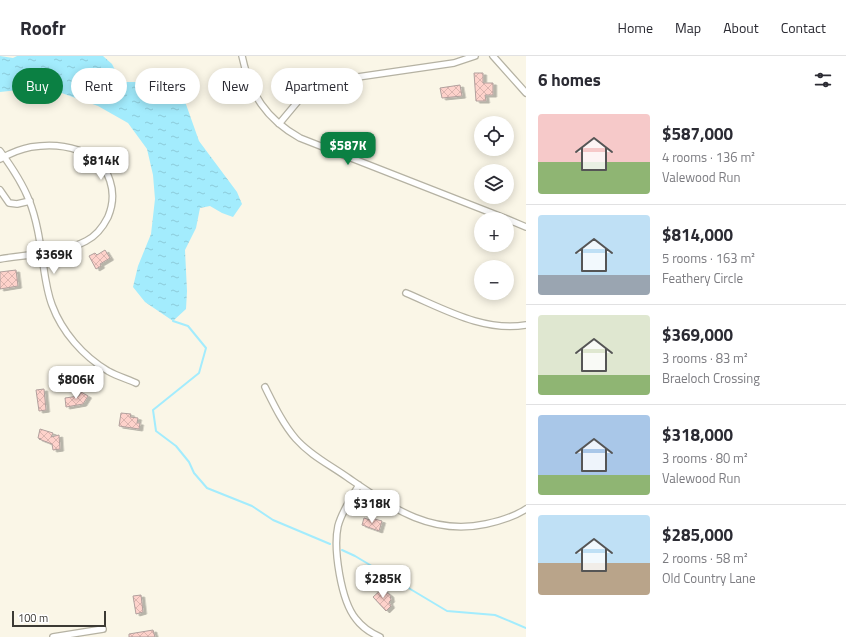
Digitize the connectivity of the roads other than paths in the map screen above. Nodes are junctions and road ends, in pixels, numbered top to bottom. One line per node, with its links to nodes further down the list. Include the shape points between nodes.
1 (242, 56): 5 (street, via 255,95)
2 (475, 56): 5 (street, via 454,63 320,86 308,92)
3 (493, 56): 4 (street)
4 (526, 93)
5 (279, 124): 10 (street, via 300,138)
6 (0, 150): 7 (street)
7 (2, 158): 9 (street); 13 (street, via 38,146 72,148 98,161 109,178 113,195 112,204 100,230 93,237 77,245)
8 (0, 190): 9 (street, via 9,203)
9 (30, 201): 13 (street)
10 (489, 212)
11 (514, 222): 12 (street)
12 (526, 227)
13 (41, 252): 14 (street); 17 (street, via 52,304 75,344 110,372)
14 (0, 259)
15 (406, 293): 16 (street, via 476,322 499,326)
16 (526, 325)
17 (136, 383)
18 (265, 387): 19 (street, via 288,430 303,446)
19 (359, 485): 20 (street, via 408,516 445,526 481,525 509,518); 23 (street, via 339,525 337,554 344,593 350,610 361,624)
20 (526, 509)
21 (103, 629): 22 (street)
22 (53, 637)
23 (380, 637)

